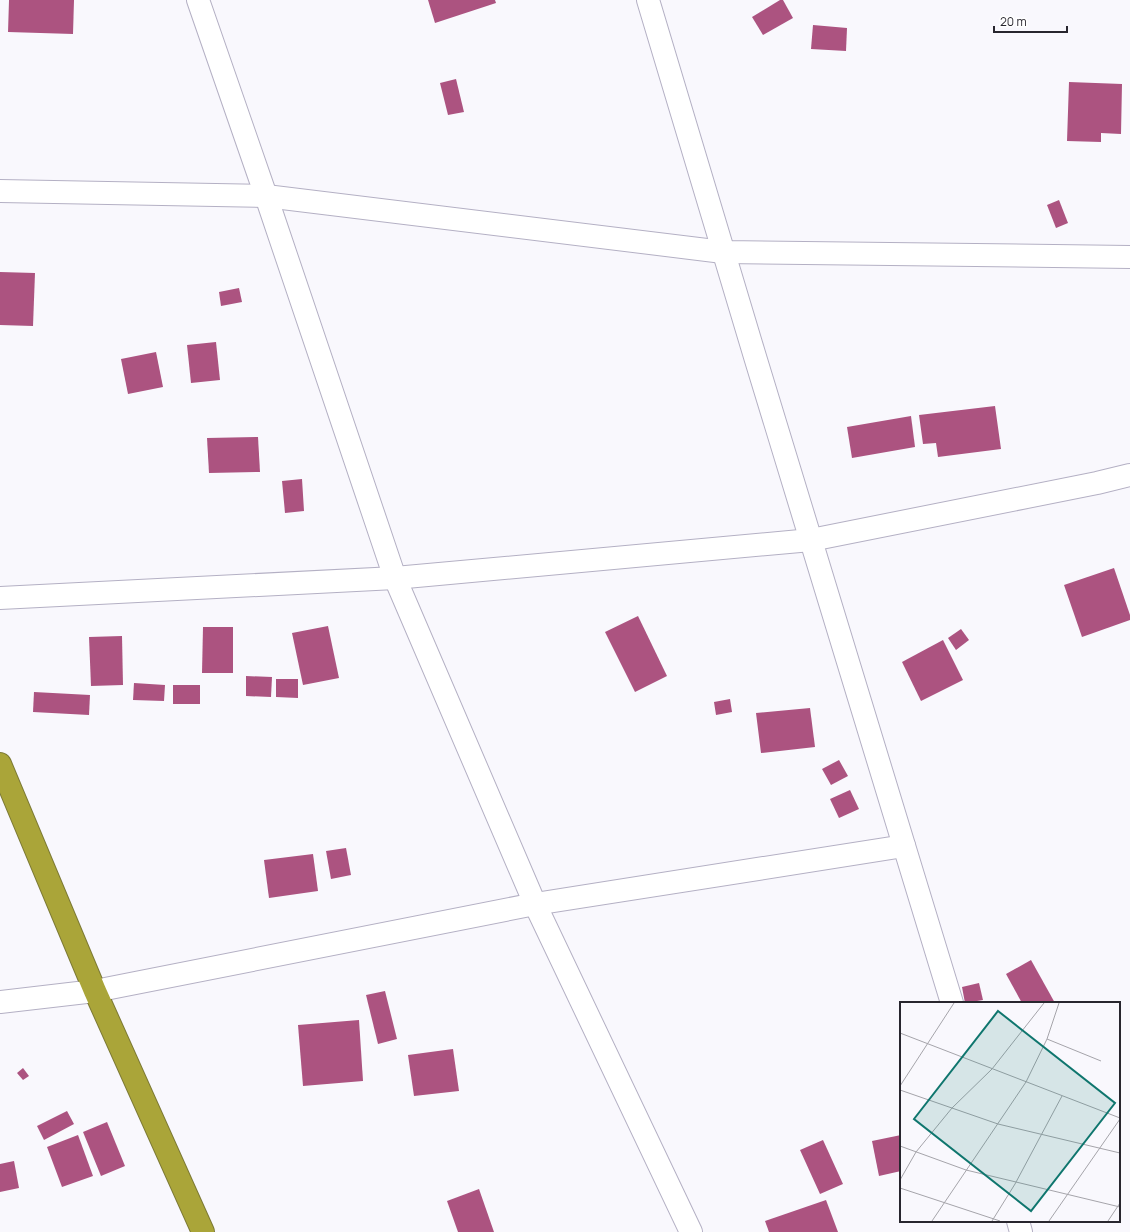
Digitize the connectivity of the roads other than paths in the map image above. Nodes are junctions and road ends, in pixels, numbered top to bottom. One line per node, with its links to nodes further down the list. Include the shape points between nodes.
1 (198, 0): 4 (street)
2 (648, 0): 5 (street)
3 (0, 191): 4 (street)
4 (266, 196): 5 (street); 9 (street)
5 (723, 252): 6 (street); 8 (street)
6 (1130, 257)
7 (1130, 475): 8 (street)
8 (811, 540): 9 (street); 12 (street)
9 (395, 578): 10 (street); 13 (street)
10 (0, 598)
11 (0, 764): 14 (highway)
12 (904, 846): 13 (street); 16 (street)
13 (535, 904): 14 (street); 19 (street)
14 (95, 991): 15 (street); 18 (highway)
15 (0, 1002)
16 (952, 1002)
17 (1018, 1222): 20 (street)
18 (203, 1232)
19 (691, 1232)
20 (1021, 1232)

